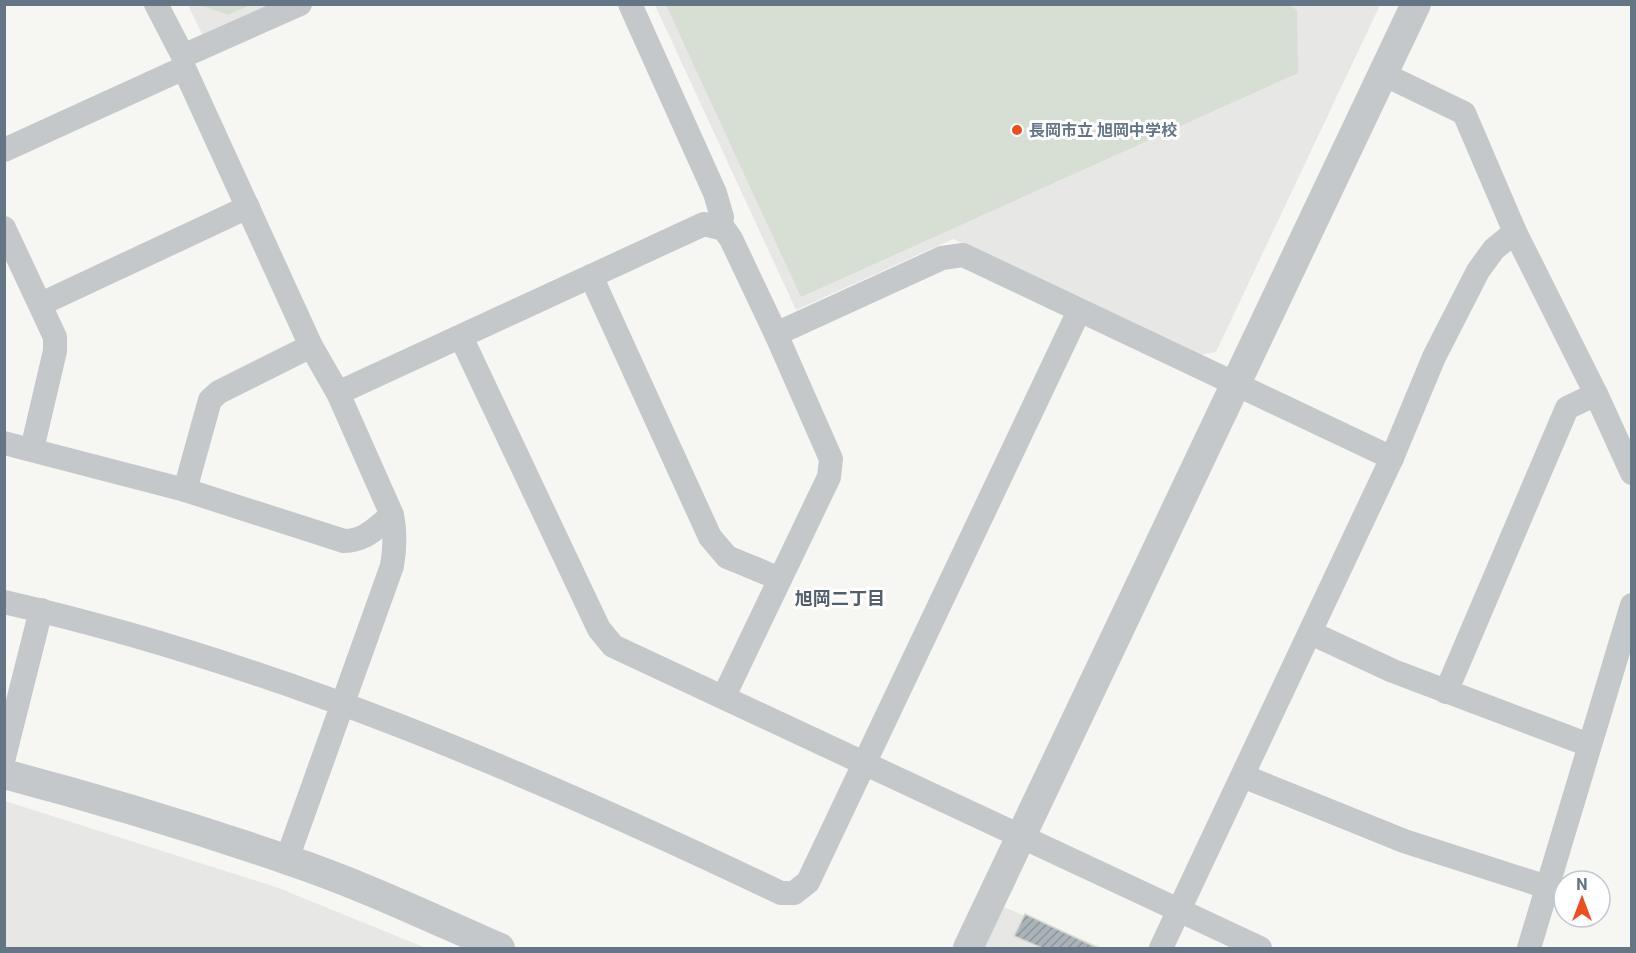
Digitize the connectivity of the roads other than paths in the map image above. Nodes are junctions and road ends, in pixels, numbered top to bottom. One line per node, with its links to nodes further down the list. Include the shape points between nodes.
1 (156, 4): 5 (street)
2 (300, 4): 5 (street)
3 (630, 4): 9 (street, via 715,193 722,217)
4 (1416, 4): 6 (street)
5 (184, 62): 7 (street); 8 (street)
6 (1383, 74): 11 (street, via 1464,113); 18 (street)
7 (4, 150)
8 (248, 207): 13 (street); 17 (street)
9 (719, 227): 12 (street, via 704,224); 15 (street, via 730,239)
10 (4, 228): 13 (street)
11 (1515, 232): 20 (street); 23 (street, via 1494,249 1478,271 1434,357)
12 (591, 276): 16 (street); 27 (street, via 710,537 727,557)
13 (41, 304): 22 (street, via 55,337 55,351)
14 (1079, 311): 15 (street, via 963,255 942,258); 18 (street); 37 (street)
15 (776, 334): 27 (street, via 831,459 831,469)
16 (461, 337): 19 (street); 33 (street, via 606,640)
17 (311, 346): 19 (street); 25 (street, via 210,400)
18 (1233, 385): 23 (street); 40 (street)
19 (338, 393): 26 (street)
20 (1596, 394): 24 (street); 32 (street, via 1567,408)
21 (4, 443): 22 (street)
22 (33, 449): 25 (street)
23 (1392, 458): 31 (street)
24 (1632, 473)
25 (185, 489): 26 (street, via 344,541 368,536)
26 (392, 515): 34 (street, via 392,566)
27 (780, 579): 33 (street)
28 (4, 602): 30 (street)
29 (1632, 605): 35 (street)
30 (41, 610): 34 (street, via 168,645); 36 (street)
31 (1311, 633): 32 (street); 39 (street)
32 (1446, 692): 35 (street)
33 (724, 696): 37 (street)
34 (343, 702): 37 (street, via 538,781 782,894 794,893 808,882); 41 (street)
35 (1589, 745): 42 (street)
36 (4, 757)
37 (864, 762): 40 (street)
38 (4, 774): 41 (street)
39 (1243, 776): 42 (street, via 1404,841); 43 (street)
40 (1022, 836): 43 (street); 45 (street)
41 (287, 859): 44 (street)
42 (1547, 887): 48 (street)
43 (1180, 910): 46 (street); 47 (street)
44 (500, 948)
45 (969, 948)
46 (1161, 948)
47 (1260, 948)
48 (1529, 948)

